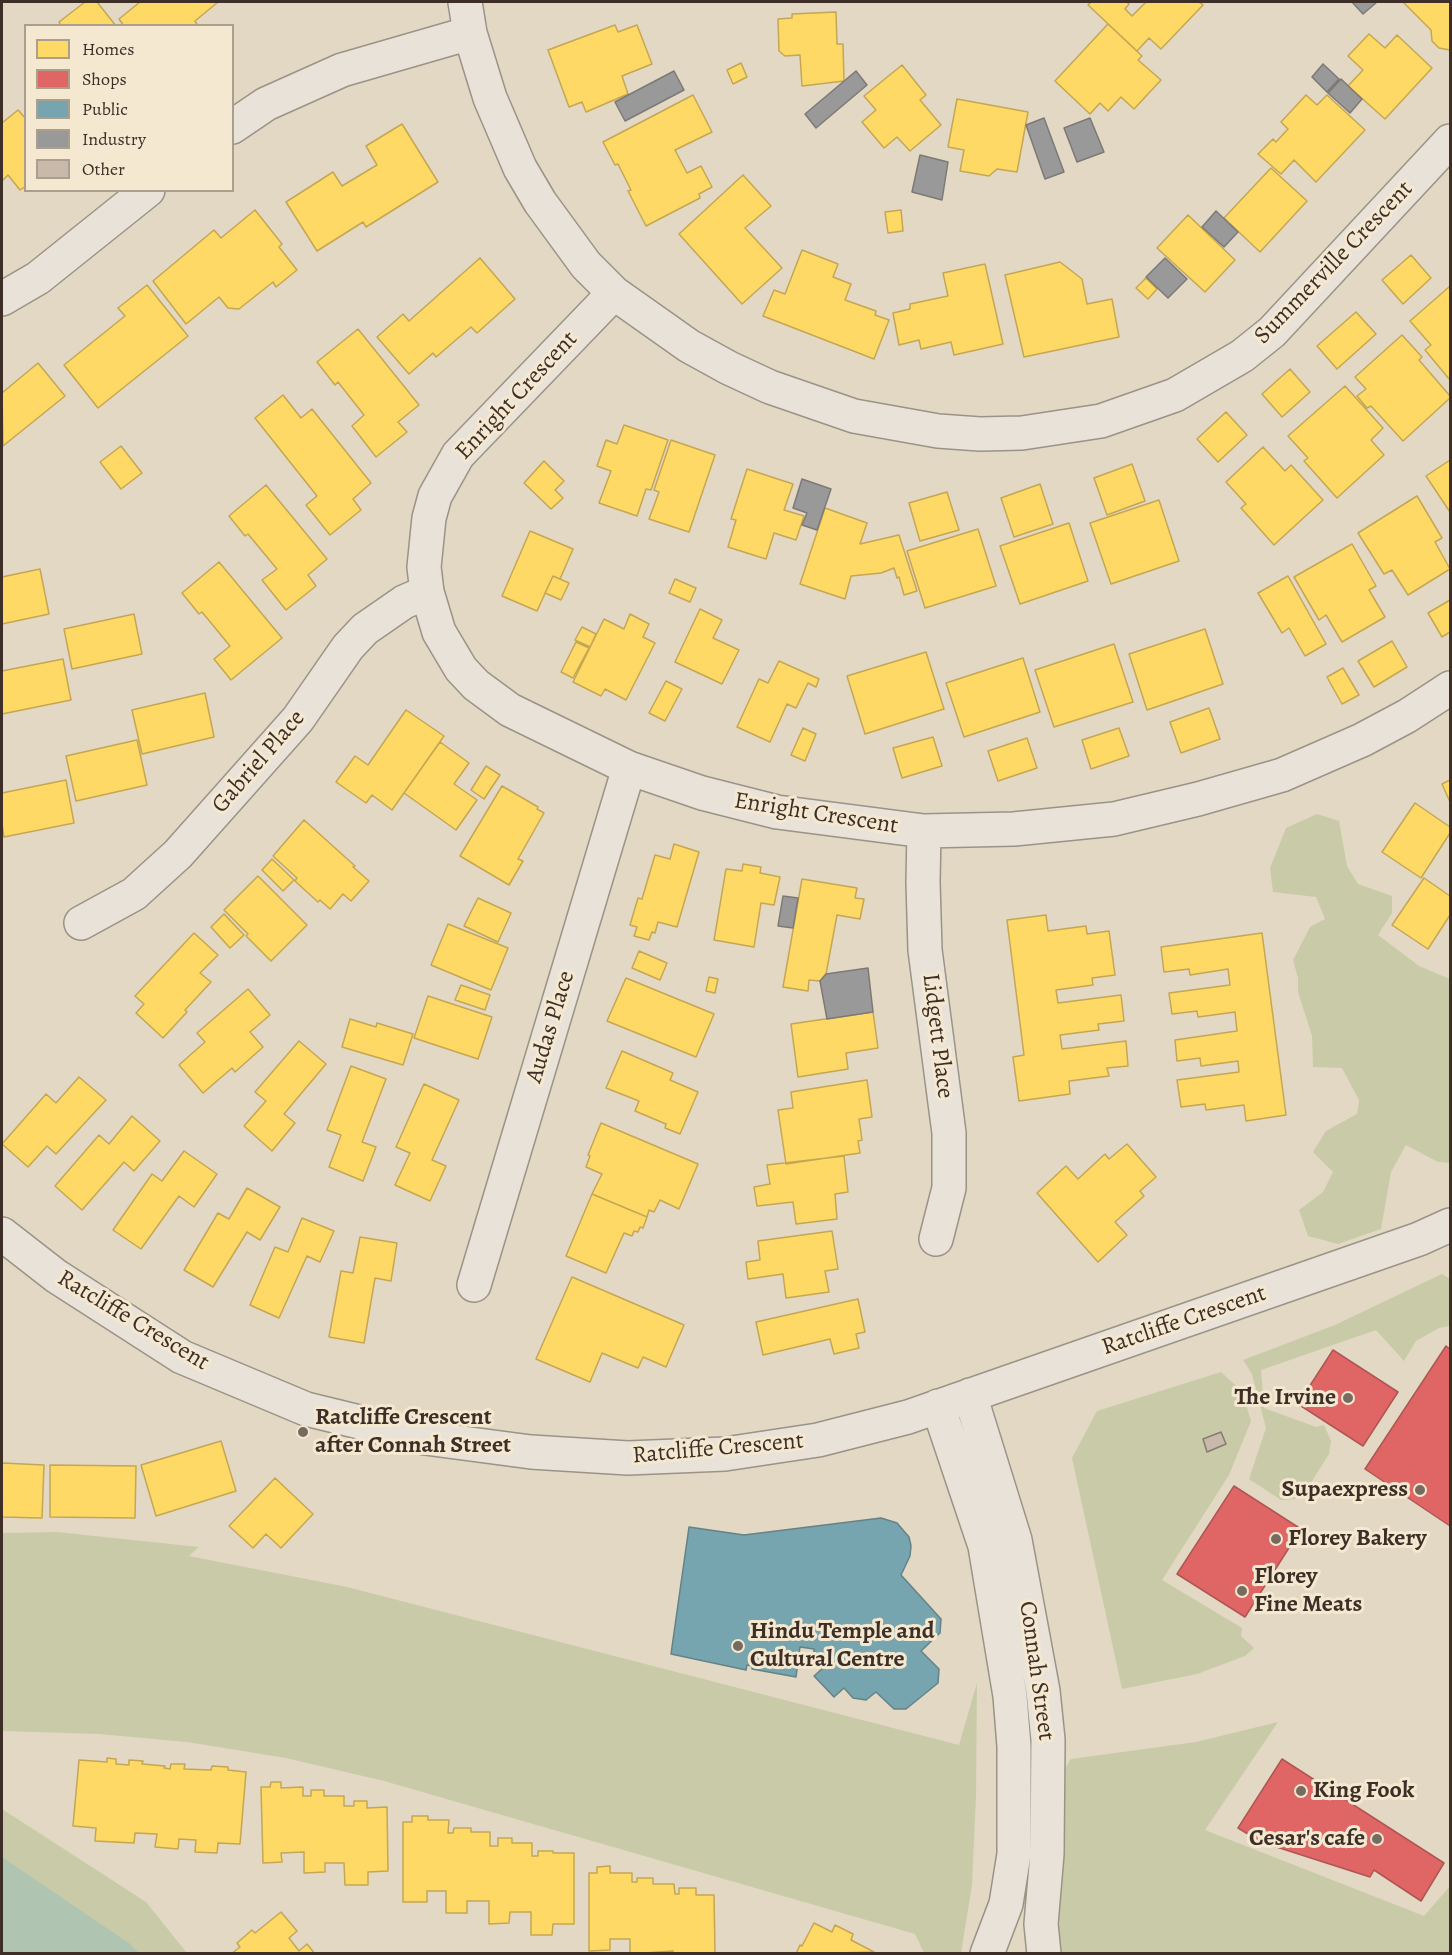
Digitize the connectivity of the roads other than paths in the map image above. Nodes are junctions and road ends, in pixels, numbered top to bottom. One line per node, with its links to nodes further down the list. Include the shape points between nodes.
1 (465, 2): 2 (street, Summerville Crescent)
2 (470, 33): 3 (street, via 342,70 266,104); 6 (street, Summerville Crescent, via 490,98 520,168 580,256)
3 (234, 126)
4 (1450, 141): 6 (street, Summerville Crescent, via 1265,338 1175,395 1101,421 1022,433 980,434 854,416 770,387 729,368 689,346)
5 (146, 192): 7 (street, via 38,278)
6 (614, 293): 8 (street, Enright Crescent, via 458,456 435,496 429,518 424,567)
7 (2, 299)
8 (427, 592): 10 (street, Enright Crescent, via 439,632 461,669 476,685 510,710); 12 (street, Gabriel Place, via 404,602 365,629 298,718 178,854 134,894)
9 (1450, 688): 11 (street, Enright Crescent, via 1362,741 1282,775 1198,799 1114,819 1014,829)
10 (628, 768): 11 (street, Enright Crescent, via 702,793 777,812); 16 (street, Audas Place)
11 (924, 831): 15 (street, Lidgett Place, via 925,950 949,1133 949,1188)
12 (81, 923)
13 (1450, 1225): 17 (street, Ratcliffe Crescent)
14 (2, 1234): 18 (street, Ratcliffe Crescent, via 56,1276 182,1357 306,1409 425,1438 531,1452 628,1458 724,1454 818,1440)
15 (936, 1239)
16 (474, 1285)
17 (970, 1395): 18 (street, Ratcliffe Crescent); 20 (street, Connah Street, via 1015,1540 1043,1691 1048,1740 1047,1854 1041,1924)
18 (938, 1406): 19 (street, Connah Street, via 985,1546 1010,1696 1014,1854 1006,1904)
19 (987, 1953)
20 (1044, 1953)

